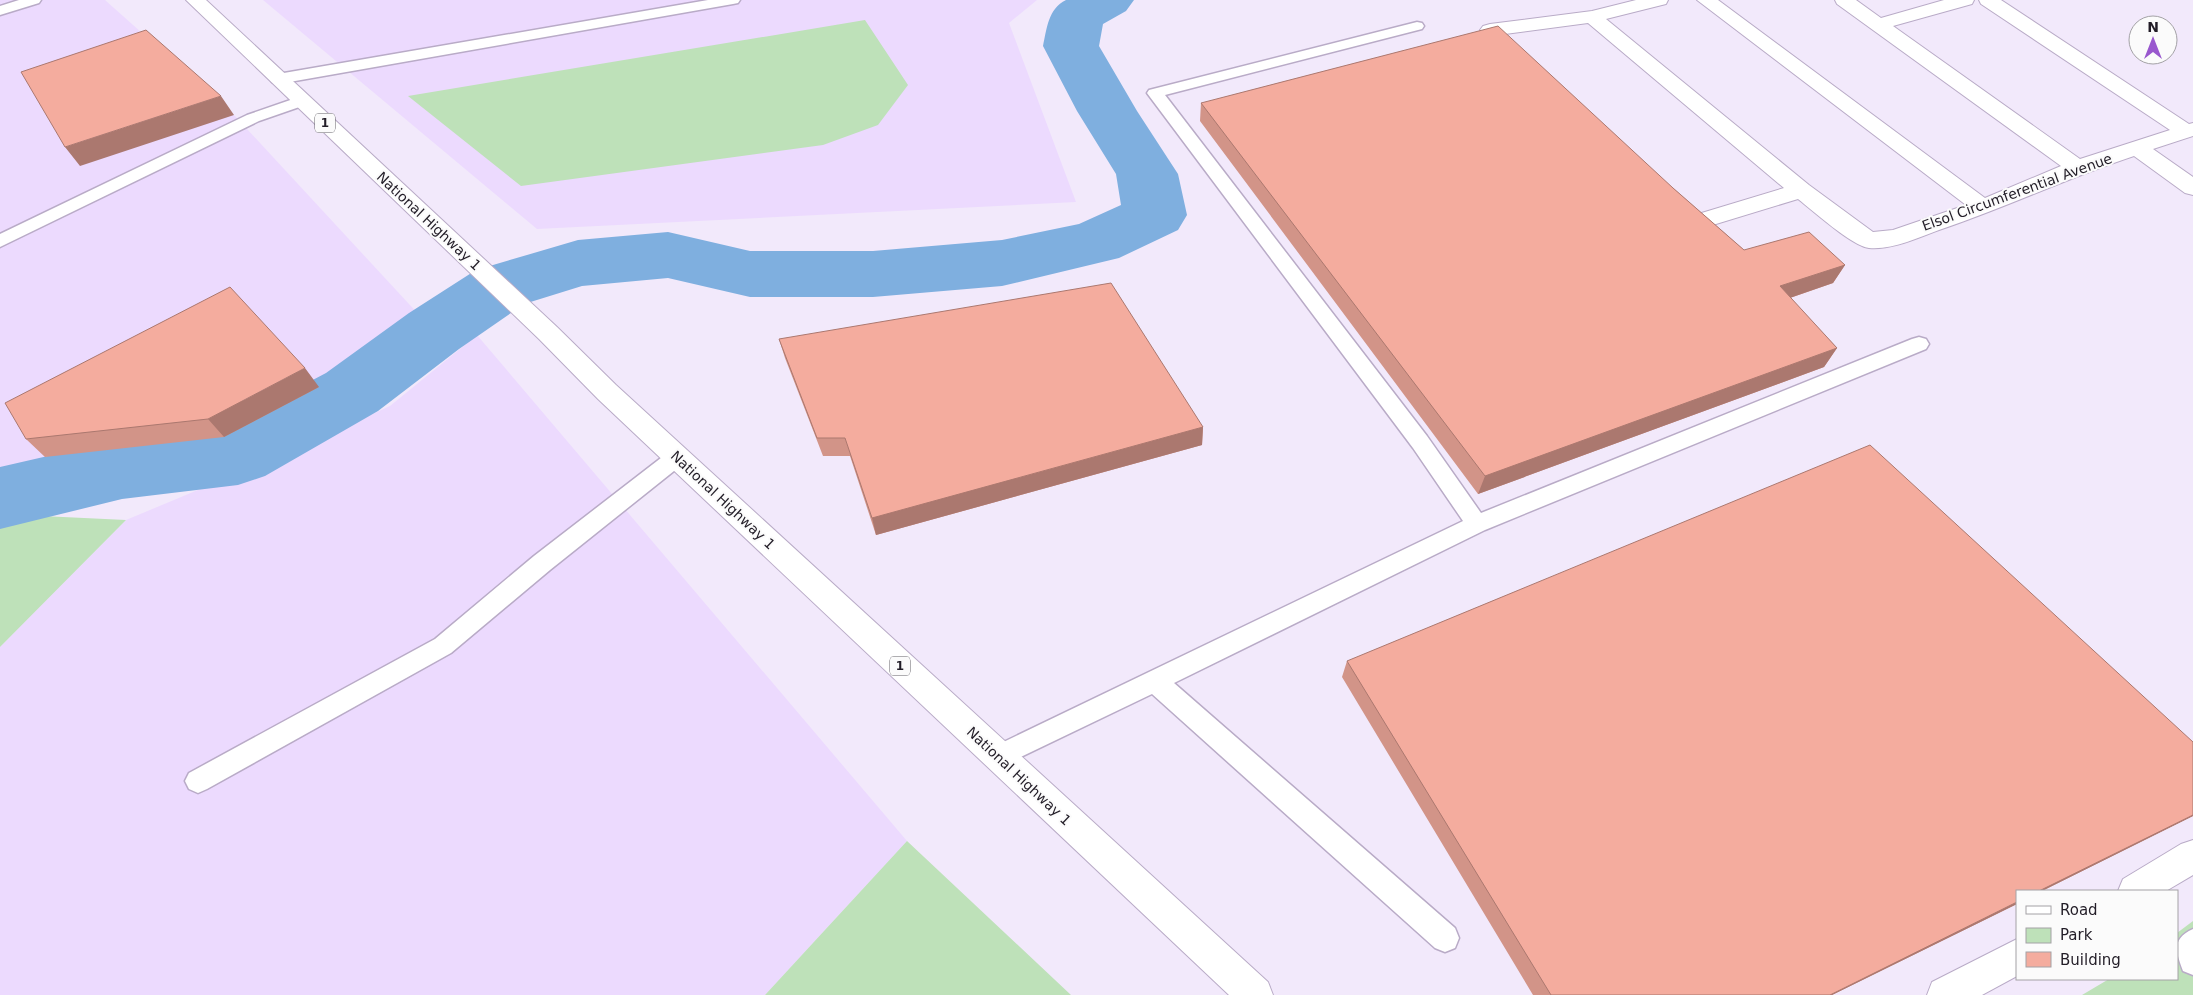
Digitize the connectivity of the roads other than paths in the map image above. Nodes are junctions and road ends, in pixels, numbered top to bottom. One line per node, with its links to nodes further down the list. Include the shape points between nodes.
1 (34, 0): 9 (lane)
2 (194, 0): 14 (main road, National Highway 1 / 1)
3 (731, 0): 14 (lane)
4 (1659, 0): 10 (main road)
5 (1706, 0): 21 (main road)
6 (1844, 0): 11 (main road)
7 (1965, 0): 11 (main road)
8 (1988, 0): 16 (main road)
9 (0, 11)
10 (1592, 16): 13 (main road); 20 (main road)
11 (1880, 24): 18 (main road)
12 (1417, 26): 26 (lane, via 1155,92 1420,442)
13 (1490, 30)
14 (278, 79): 15 (main road, National Highway 1 / 1)
15 (302, 101): 23 (lane, via 253,118); 25 (main road, National Highway 1 / 1)
16 (2189, 130): 17 (main road, Elsol Circumferential Avenue)
17 (2137, 148): 18 (main road, Elsol Circumferential Avenue); 19 (main road)
18 (2077, 167): 21 (main road, Elsol Circumferential Avenue)
19 (2193, 188)
20 (1801, 190): 21 (main road, Elsol Circumferential Avenue, via 1869,240 1895,237); 22 (main road)
21 (1983, 207)
22 (1693, 223)
23 (0, 241)
24 (1919, 344): 26 (lane)
25 (677, 457): 28 (main road, National Highway 1 / 1); 29 (lane, via 542,563 444,646)
26 (1477, 524): 27 (lane)
27 (1153, 680): 28 (lane); 32 (lane)
28 (998, 757): 36 (main road, National Highway 1 / 1)
29 (198, 781)
30 (2193, 856): 31 (main road)
31 (2137, 890)
32 (1445, 938)
33 (2193, 943): 35 (lane, via 2189,948)
34 (2016, 958): 37 (main road)
35 (2193, 961)
36 (1255, 995)
37 (1945, 995)

